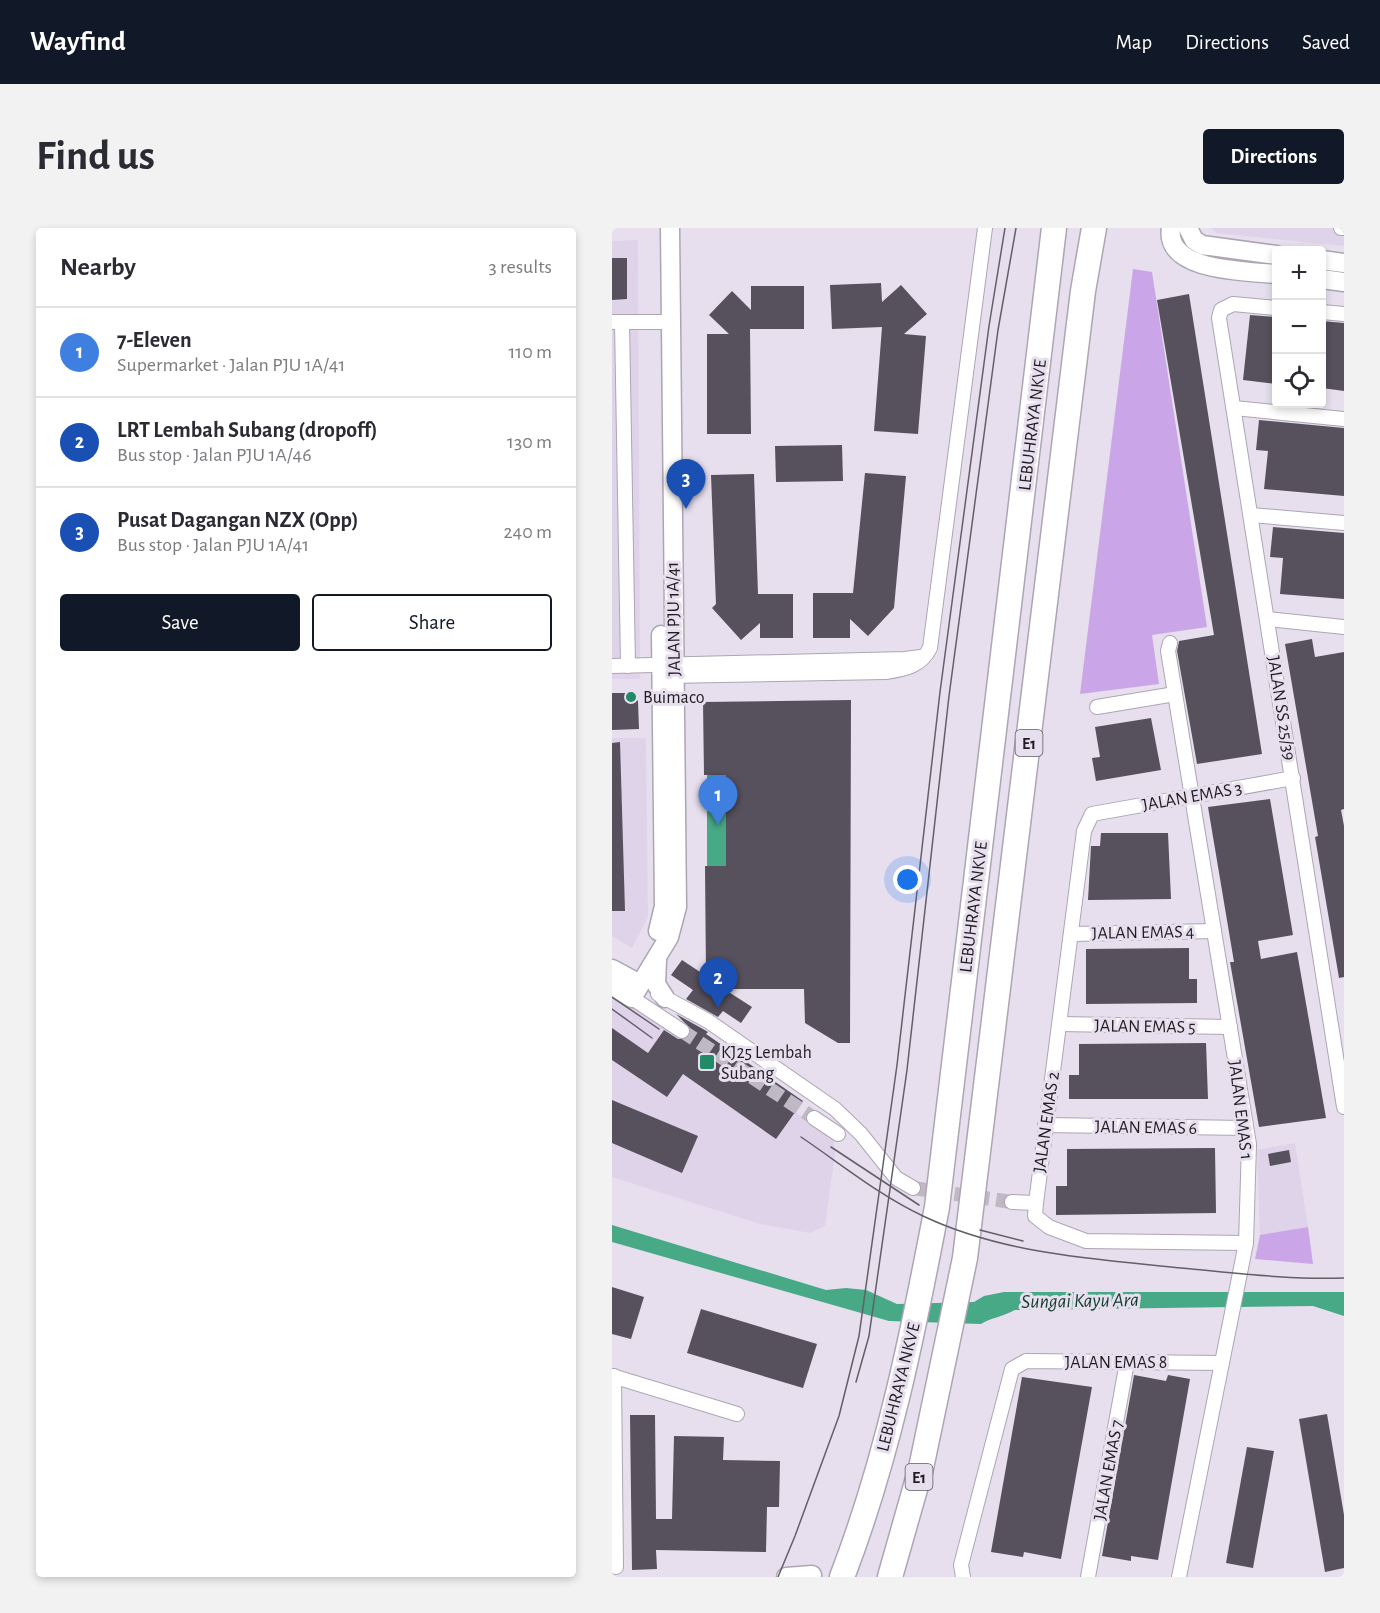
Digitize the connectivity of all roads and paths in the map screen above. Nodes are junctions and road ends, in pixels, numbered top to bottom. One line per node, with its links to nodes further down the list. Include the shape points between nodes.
1 (658, 228): 18 (street, JALAN PJU 1A/41)
2 (670, 228): 18 (street, JALAN PJU 1A/41)
3 (985, 228): 28 (street, via 926,656)
4 (1054, 228): 57 (highway, LEBUHRAYA NKVE / E1, via 937,1208 905,1368)
5 (1094, 228): 58 (highway, LEBUHRAYA NKVE / E1, via 965,1258 921,1468)
6 (1171, 228): 11 (street, via 1173,246 1181,255 1203,266)
7 (1188, 228): 8 (street, via 1202,245)
8 (1272, 254)
9 (1326, 260): 10 (street)
10 (1344, 262)
11 (1272, 274)
12 (1326, 280): 13 (street)
13 (1344, 282)
14 (1272, 308): 19 (street, JALAN SS 25/39, via 1233,304 1221,310 1219,318)
15 (1326, 312): 16 (street)
16 (1344, 314)
17 (617, 322): 18 (street); 27 (street)
18 (664, 322): 28 (street, JALAN PJU 1A/41)
19 (1234, 408): 20 (street); 21 (street, JALAN SS 25/39)
20 (1344, 419)
21 (1251, 515): 22 (street); 23 (street, JALAN SS 25/39)
22 (1344, 523)
23 (1268, 620): 24 (street); 31 (street, JALAN SS 25/39)
24 (1344, 627)
25 (1170, 643): 29 (street, JALAN EMAS 1)
26 (612, 666): 27 (street)
27 (628, 666): 28 (street)
28 (668, 670): 36 (street, JALAN PJU 1A/41, via 677,907 669,937); 38 (street, JALAN PJU 1A/41, via 664,906 655,937)
29 (1175, 694): 30 (street); 32 (street, JALAN EMAS 1)
30 (1096, 707)
31 (1293, 778): 32 (street, JALAN EMAS 3); 43 (street, JALAN SS 25/39)
32 (1192, 796): 33 (street, JALAN EMAS 3); 34 (street, JALAN EMAS 1)
33 (1092, 814): 35 (street, JALAN EMAS 2, via 1083,831)
34 (1214, 931): 35 (street, JALAN EMAS 4); 41 (street, JALAN EMAS 1)
35 (1072, 934): 40 (street, JALAN EMAS 2)
36 (659, 952): 38 (street, JALAN PJU 1A/41); 39 (street, via 656,984)
37 (612, 969): 38 (street)
38 (627, 988): 39 (street); 42 (street)
39 (665, 998): 48 (street, via 708,1021 836,1109 896,1178)
40 (1060, 1024): 41 (street, JALAN EMAS 5); 45 (street, JALAN EMAS 2)
41 (1230, 1027): 46 (street, JALAN EMAS 1)
42 (682, 1031)
43 (1344, 1107)
44 (814, 1118): 47 (street)
45 (1045, 1125): 46 (street, JALAN EMAS 6); 50 (street, JALAN EMAS 2)
46 (1246, 1128): 51 (street, JALAN EMAS 1)
47 (838, 1134)
48 (914, 1188)
49 (1012, 1202): 50 (street)
50 (1036, 1203): 51 (street, via 1035,1216 1049,1227 1086,1242)
51 (1246, 1243): 53 (street, JALAN EMAS 1)
52 (1127, 1362): 53 (street, JALAN EMAS 8); 59 (street, JALAN EMAS 8, via 1026,1361 1012,1369 961,1565); 60 (street, JALAN EMAS 7)
53 (1222, 1363): 61 (street, JALAN EMAS 1)
54 (613, 1376): 55 (street); 56 (street)
55 (737, 1414)
56 (616, 1567)
57 (842, 1577)
58 (890, 1577)
59 (963, 1577)
60 (1088, 1577)
61 (1179, 1577)

